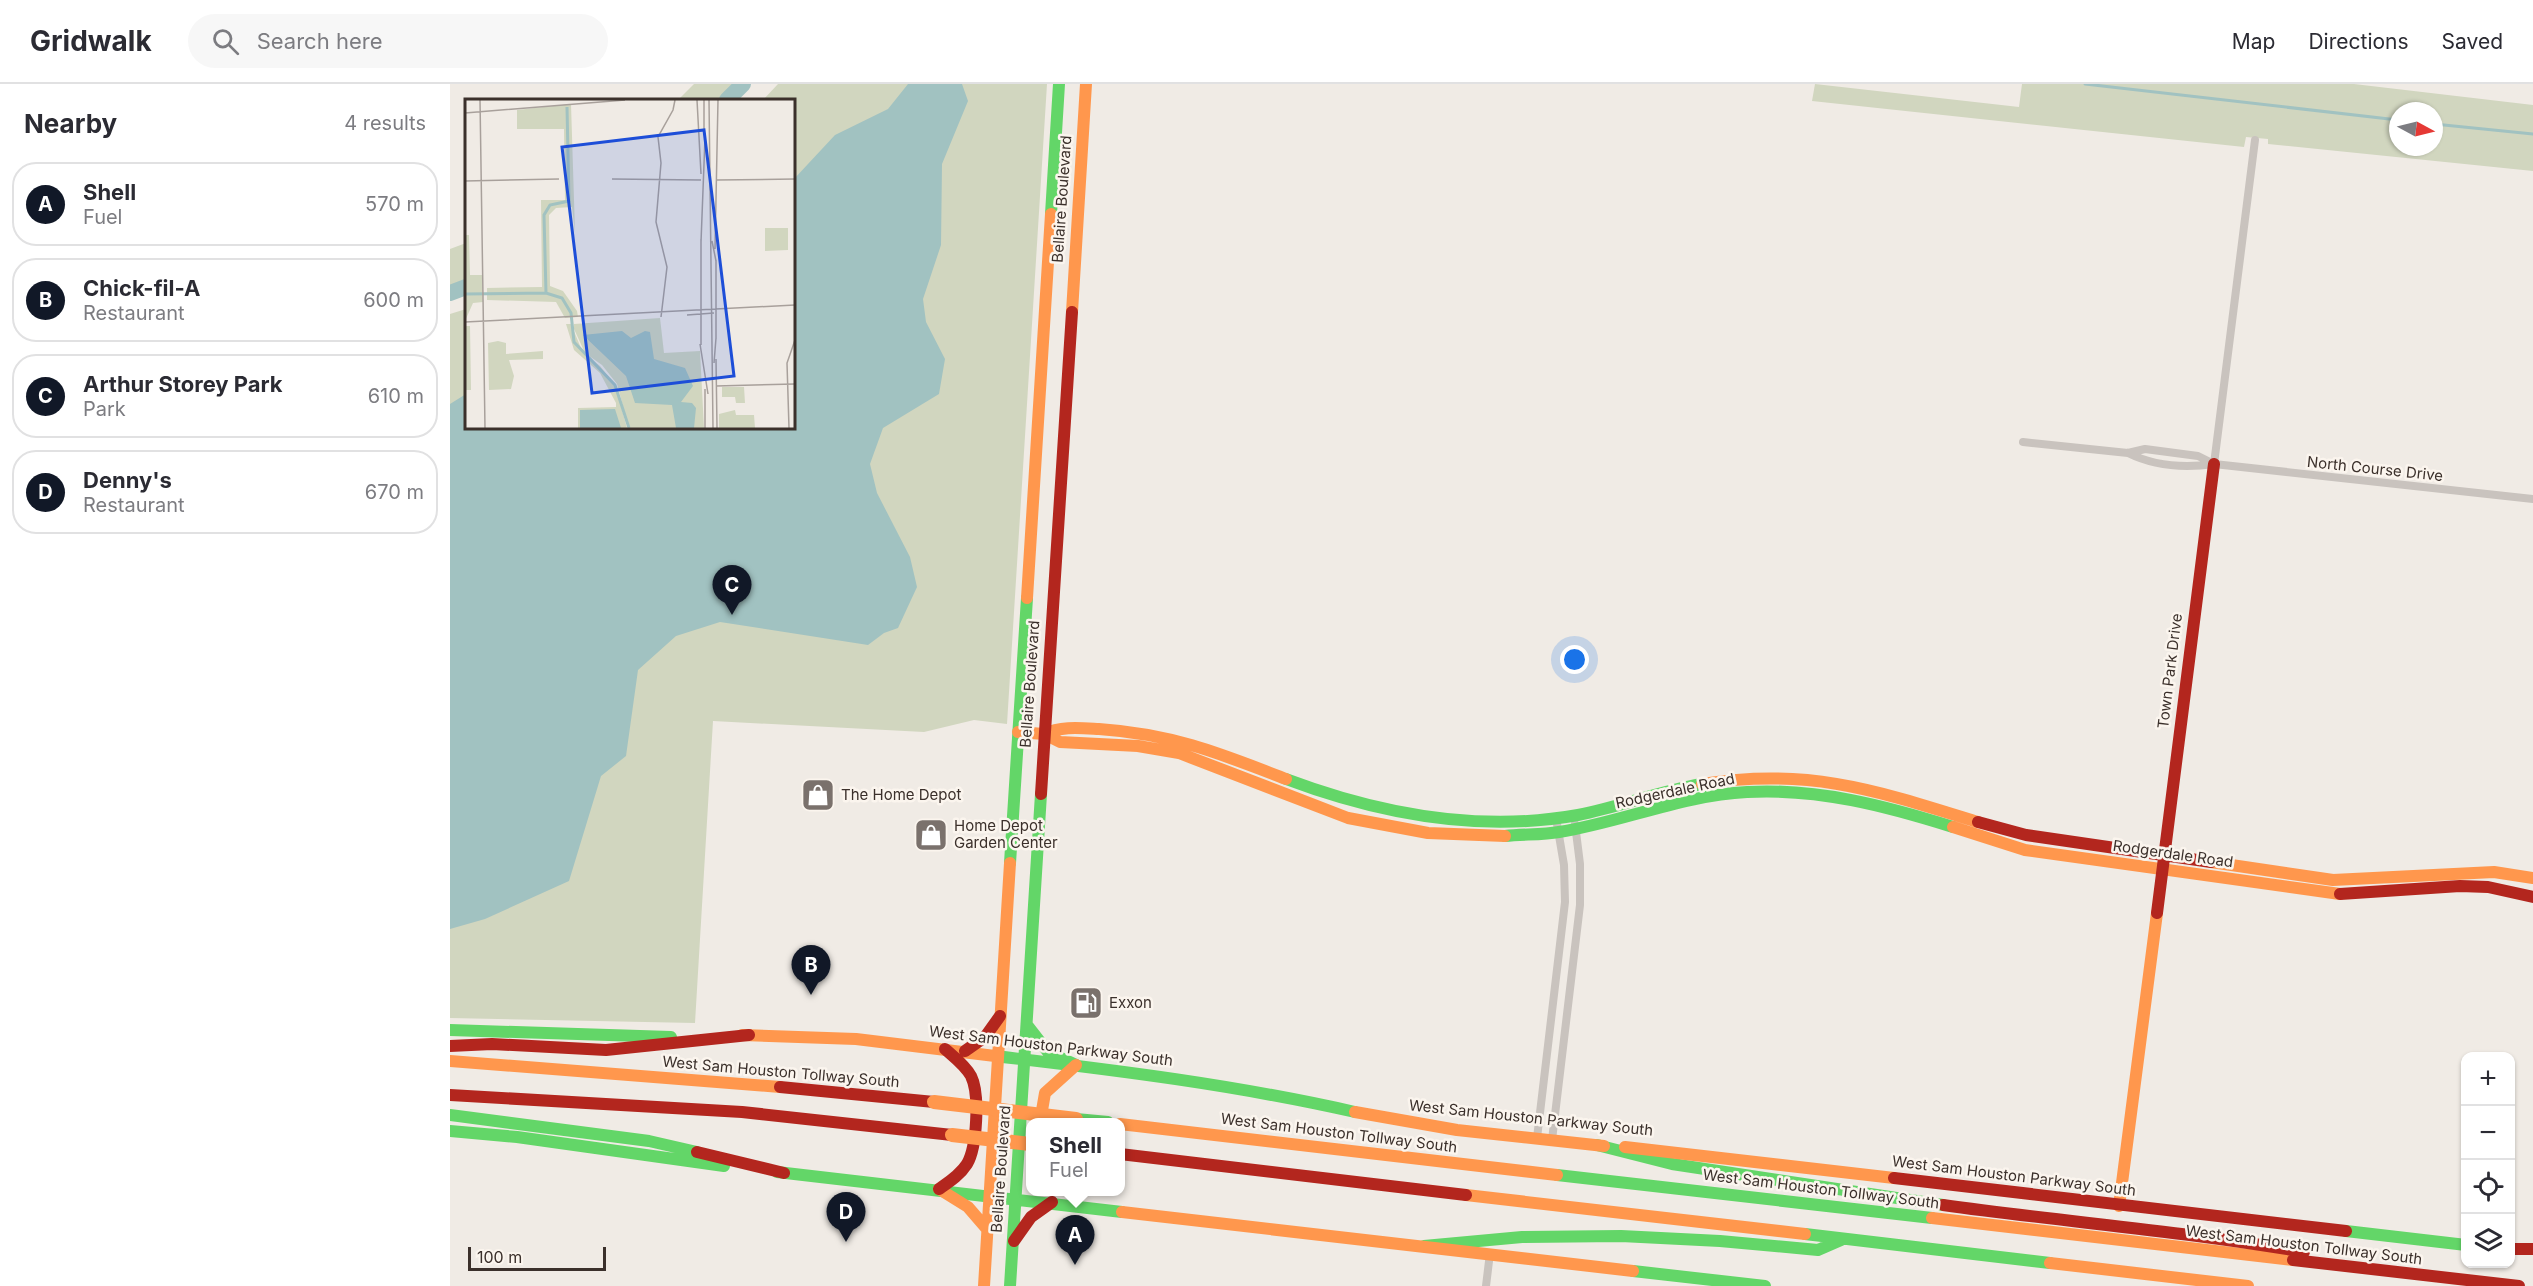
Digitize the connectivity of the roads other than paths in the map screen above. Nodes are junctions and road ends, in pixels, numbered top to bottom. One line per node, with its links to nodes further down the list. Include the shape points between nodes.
1 (1059, 84): 4 (main road, Bellaire Boulevard)
2 (1086, 84): 5 (main road, Bellaire Boulevard)
3 (2255, 140): 7 (street, Town Park Drive)
4 (1044, 329): 5 (main road); 9 (main road, Bellaire Boulevard)
5 (1070, 331): 10 (main road, Bellaire Boulevard)
6 (2023, 442): 7 (street, North Course Drive, via 2128,453 2145,449 2198,456)
7 (2214, 465): 8 (street, North Course Drive); 20 (main road, Town Park Drive)
8 (2533, 499)
9 (1018, 732): 10 (main road, Rodgerdale Road); 25 (main road, Bellaire Boulevard)
10 (1044, 734): 11 (main road, Rodgerdale Road, via 1060,742); 26 (main road, Bellaire Boulevard)
11 (1206, 756): 15 (main road, Rodgerdale Road); 16 (main road, Rodgerdale Road, via 1286,796)
12 (1836, 781): 13 (main road, Rodgerdale Road); 14 (main road); 19 (main road, Rodgerdale Road, via 1884,791)
13 (1782, 784): 14 (main road, Rodgerdale Road); 17 (main road, Rodgerdale Road)
14 (1834, 796): 19 (main road, Rodgerdale Road)
15 (1352, 803): 16 (main road); 18 (main road, Rodgerdale Road, via 1409,815)
16 (1348, 818): 18 (main road, Rodgerdale Road, via 1458,836)
17 (1575, 823): 18 (main road, Rodgerdale Road); 24 (street, via 1581,890)
18 (1558, 825): 23 (street, via 1565,890)
19 (1996, 835): 20 (main road, Rodgerdale Road, via 2025,850)
20 (2163, 863): 21 (main road, Rodgerdale Road, via 2333,880 2494,872); 22 (main road, Rodgerdale Road, via 2332,894 2460,886 2488,887); 52 (main road, Town Park Drive)
21 (2533, 878)
22 (2533, 897)
23 (1556, 973): 24 (street); 42 (street)
24 (1572, 975): 43 (street)
25 (1001, 1014): 31 (main road, via 985,1036); 32 (main road, Bellaire Boulevard)
26 (1027, 1025): 33 (main road, Bellaire Boulevard); 35 (main road, via 1043,1048)
27 (450, 1030): 28 (main road, West Sam Houston Parkway South, via 640,1037)
28 (749, 1035): 29 (main road, via 606,1050 492,1044); 30 (main road, West Sam Houston Parkway South, via 829,1036)
29 (450, 1046)
30 (945, 1049): 31 (main road, West Sam Houston Parkway South); 48 (main road, via 966,1069 976,1099 969,1161)
31 (965, 1051): 32 (main road, West Sam Houston Parkway South)
32 (998, 1055): 33 (main road, West Sam Houston Parkway South); 49 (main road, Bellaire Boulevard)
33 (1025, 1059): 35 (main road, West Sam Houston Parkway South); 51 (main road, Bellaire Boulevard)
34 (450, 1061): 39 (main road, West Sam Houston Tollway South, bridge, via 831,1091)
35 (1076, 1065): 38 (main road, via 1045,1093); 42 (main road, West Sam Houston Parkway South, via 1248,1089 1457,1130)
36 (450, 1095): 44 (main road, bridge, via 742,1112)
37 (450, 1115): 47 (main road, via 648,1141)
38 (1040, 1118)
39 (1068, 1118)
40 (1125, 1125): 61 (main road, West Sam Houston Tollway South)
41 (450, 1131): 47 (main road)
42 (1537, 1138): 43 (main road, West Sam Houston Parkway South)
43 (1552, 1140): 45 (main road, West Sam Houston Parkway South)
44 (1026, 1144)
45 (1597, 1145): 52 (main road, West Sam Houston Parkway South, via 1658,1149); 61 (main road, via 1672,1164 2013,1215 2214,1236)
46 (1125, 1155): 54 (main road)
47 (784, 1173): 48 (main road)
48 (939, 1190): 49 (main road); 53 (main road, via 968,1207)
49 (990, 1196): 51 (main road); 53 (main road, Bellaire Boulevard)
50 (1053, 1197): 51 (main road); 55 (main road, via 1031,1217); 57 (main road, via 1069,1204)
51 (1016, 1198): 55 (main road, Bellaire Boulevard)
52 (2119, 1206): 56 (main road, West Sam Houston Parkway South)
53 (987, 1229): 62 (main road, Bellaire Boulevard)
54 (1843, 1239): 57 (main road, via 1818,1250 1624,1234 1471,1240); 66 (main road)
55 (1012, 1243): 63 (main road, Bellaire Boulevard)
56 (2461, 1244)
57 (1424, 1246): 60 (main road)
58 (2515, 1249): 59 (main road)
59 (2533, 1249)
60 (1490, 1253): 64 (street); 65 (main road)
61 (2463, 1280): 67 (main road, West Sam Houston Tollway South)
62 (984, 1286)
63 (1010, 1286)
64 (1486, 1286)
65 (1765, 1286)
66 (2248, 1286)
67 (2519, 1286)

